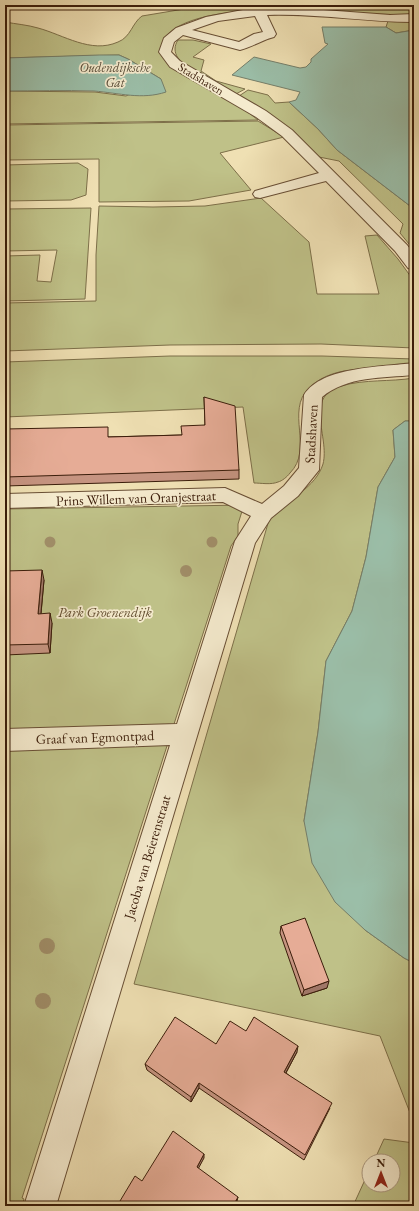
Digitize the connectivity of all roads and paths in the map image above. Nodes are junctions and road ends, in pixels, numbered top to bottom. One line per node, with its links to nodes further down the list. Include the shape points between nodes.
1 (259, 11): 2 (street, Stadshaven); 3 (street, Stadshaven, via 218,17); 3 (street, via 270,34 258,36 240,46)
2 (414, 18)
3 (180, 31): 4 (street, Stadshaven, via 168,40 166,52 175,64 277,125)
4 (330, 175): 5 (street); 6 (street, Stadshaven, via 401,248)
5 (260, 194)
6 (414, 265)
7 (414, 368): 9 (street, Stadshaven, via 350,376 325,384 313,396 309,470 291,491)
8 (5, 502): 9 (street, Prins Willem van Oranjestraat, via 225,495)
9 (264, 513): 10 (street, Jacoba van Beierenstraat, via 245,541)
10 (184, 734): 11 (street, Graaf van Egmontpad); 12 (street, Jacoba van Beierenstraat)
11 (5, 740)
12 (40, 1206)

